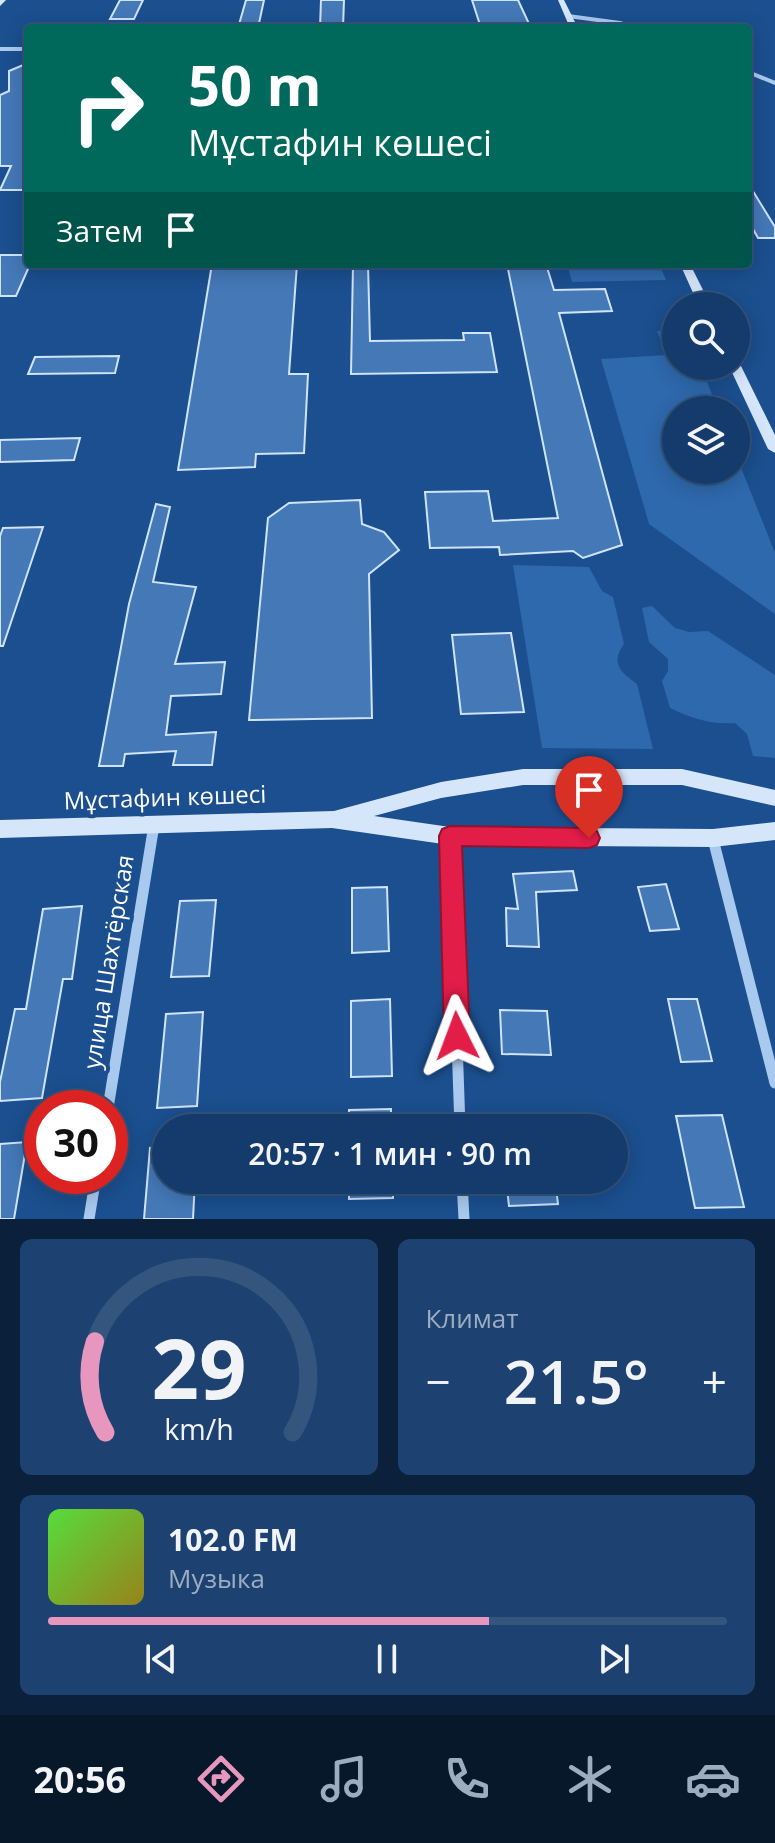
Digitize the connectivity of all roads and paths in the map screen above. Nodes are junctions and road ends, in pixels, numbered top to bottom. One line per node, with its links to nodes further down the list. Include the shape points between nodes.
1 (561, 0): 2 (street)
2 (568, 16): 3 (street); 4 (street)
3 (572, 24)
4 (623, 24)
5 (0, 49): 6 (street)
6 (24, 49)
7 (752, 74): 8 (street)
8 (775, 83)
9 (687, 268): 10 (street)
10 (698, 292)
11 (742, 380): 12 (street)
12 (775, 449)
13 (775, 798): 14 (street, Мұстафин көшесі, via 682,777 523,777 441,790)
14 (332, 819): 15 (street, Мұстафин көшесі); 18 (street, Мұстафин көшесі)
15 (154, 824): 16 (street, Мұстафин көшесі); 21 (street, улица Шахтёрская)
16 (0, 829)
17 (775, 831): 19 (street, Мұстафин көшесі)
18 (450, 836): 19 (street, Мұстафин көшесі); 22 (street)
19 (713, 838): 20 (street)
20 (775, 1083)
21 (111, 1090)
22 (460, 1114)
23 (93, 1194): 25 (street)
24 (463, 1194): 26 (street)
25 (89, 1219)
26 (464, 1219)

